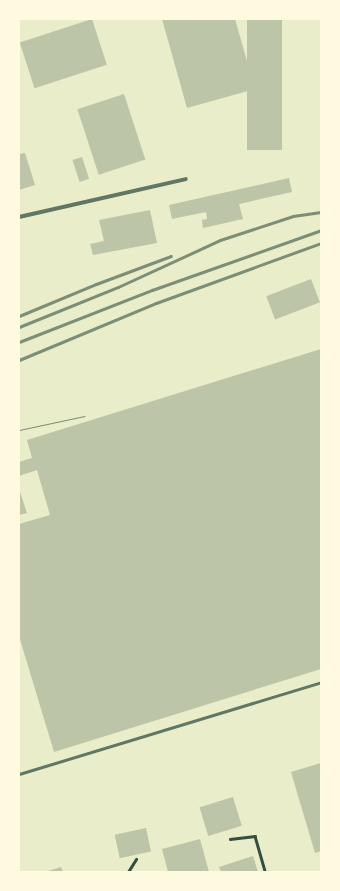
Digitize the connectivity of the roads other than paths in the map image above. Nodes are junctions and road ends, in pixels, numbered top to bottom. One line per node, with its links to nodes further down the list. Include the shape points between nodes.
1 (186, 179): 2 (street)
2 (19, 217)
3 (321, 682): 4 (lane)
4 (19, 774)

